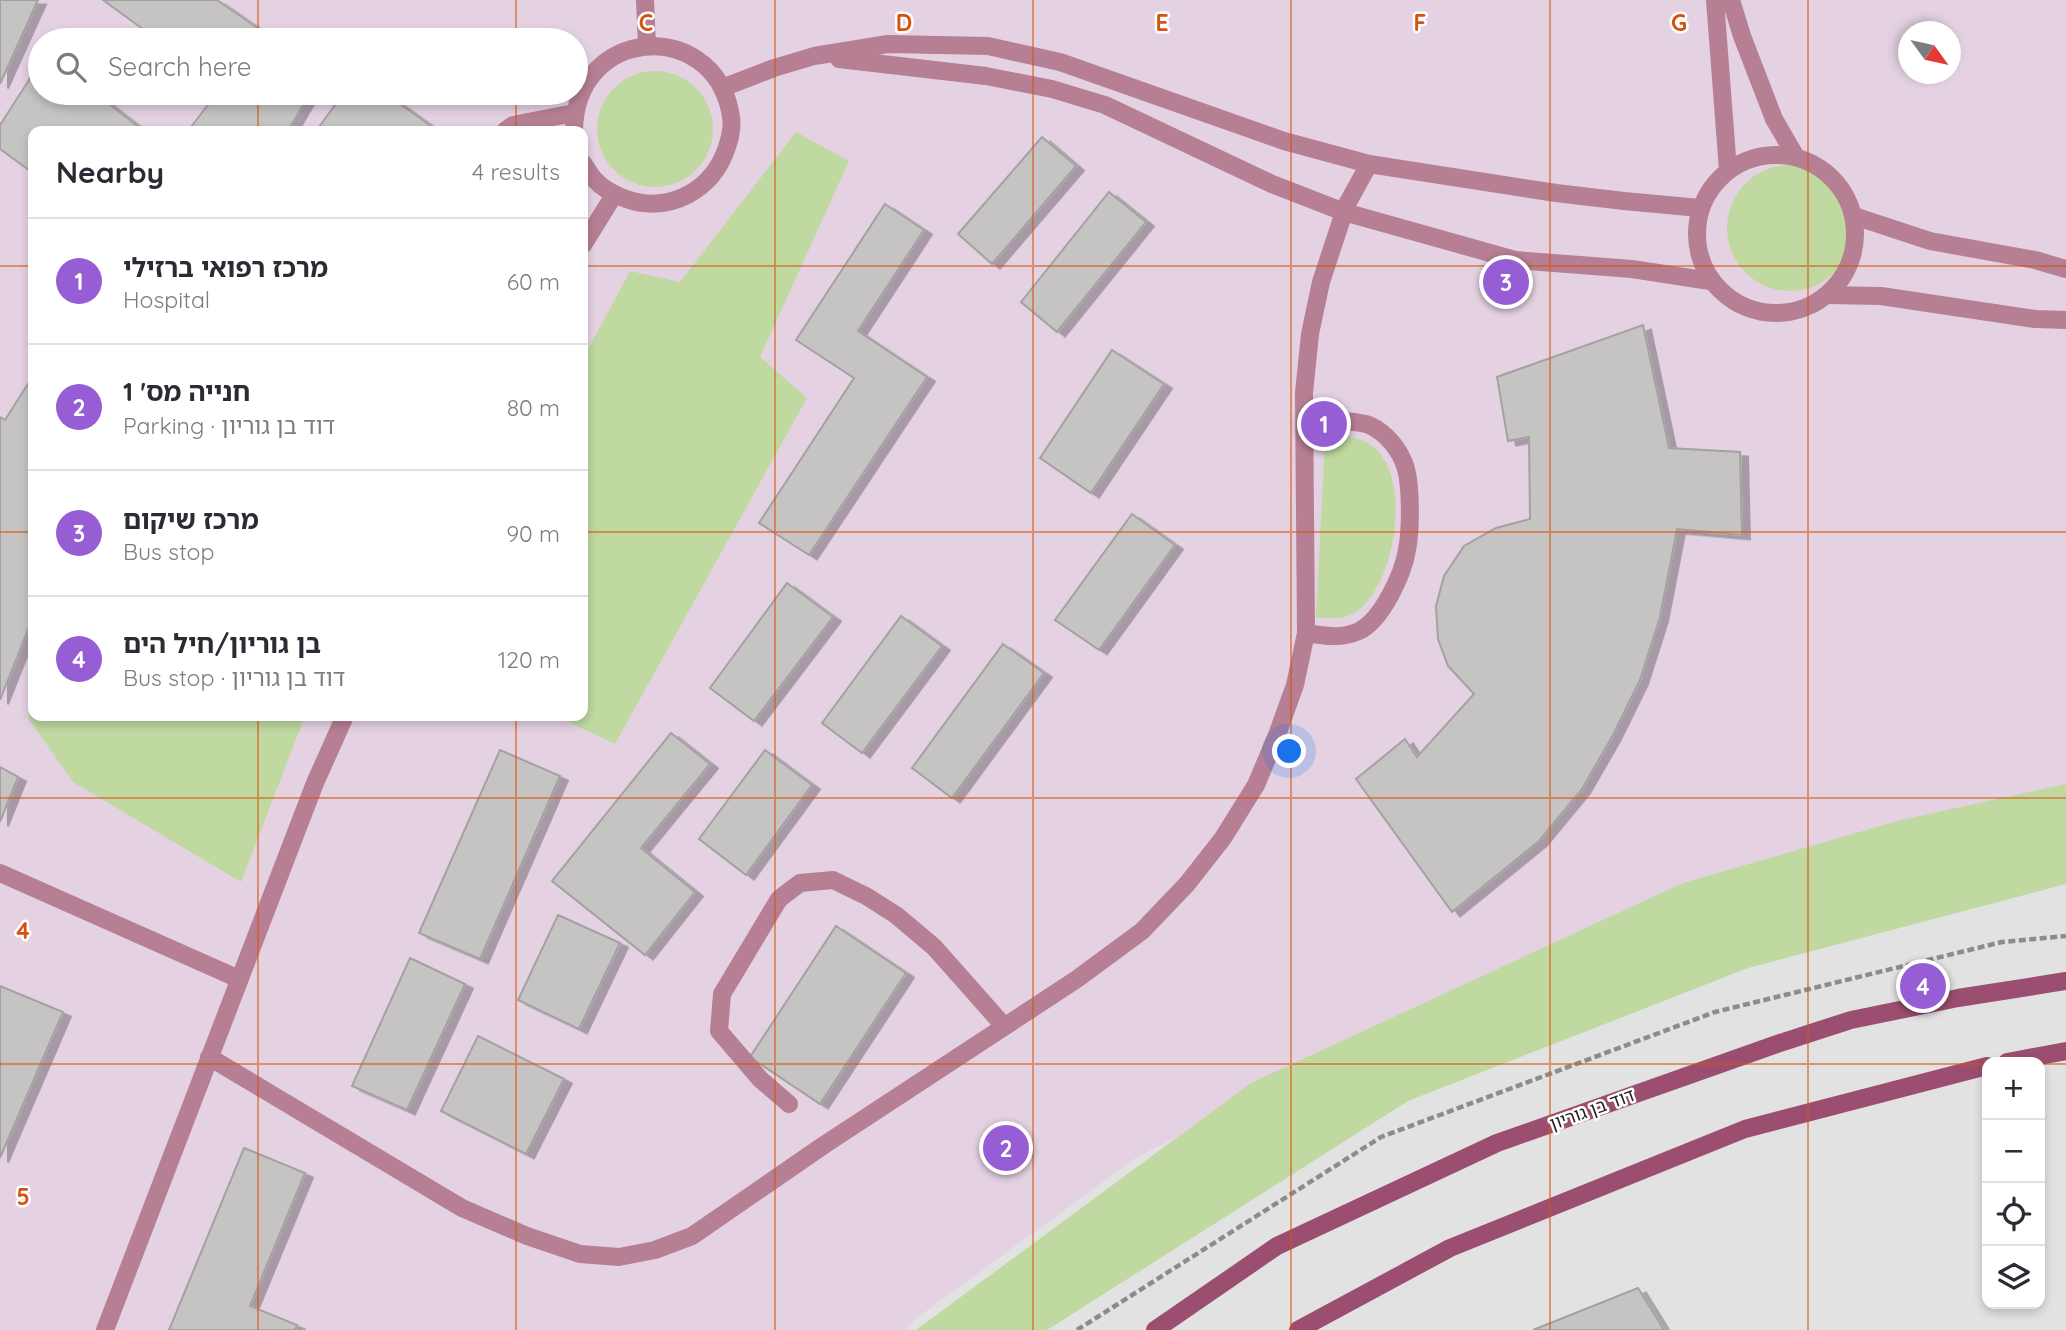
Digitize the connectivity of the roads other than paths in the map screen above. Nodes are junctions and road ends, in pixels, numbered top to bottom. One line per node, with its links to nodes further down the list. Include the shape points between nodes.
1 (645, 0): 4 (street)
2 (1715, 0): 13 (street)
3 (1731, 0): 10 (street, via 1774,118)
4 (647, 46): 6 (street, via 626,50 607,61); 7 (street, via 682,52 712,73)
5 (814, 56): 7 (street); 11 (street, via 888,44 988,47 1060,62 1284,141); 16 (street, via 900,64 1052,89 1105,105 1272,184)
6 (588, 81)
7 (722, 88): 14 (street, via 731,112 730,137 708,182 663,204 638,203)
8 (574, 122): 9 (street)
9 (512, 126)
10 (1796, 157): 13 (street, via 1773,154); 17 (street, via 1833,178)
11 (1369, 164): 15 (street, via 1556,193); 16 (street)
12 (588, 170): 14 (street)
13 (1728, 170): 15 (street)
14 (614, 195): 18 (street)
15 (1700, 208): 20 (street, via 1699,258)
16 (1344, 212): 20 (street, via 1515,260 1632,269); 23 (street, via 1310,334)
17 (1854, 216): 19 (street, via 1930,241); 21 (street, via 1852,259)
18 (588, 237)
19 (2066, 269)
20 (1710, 281): 21 (street, via 1729,300 1753,312 1805,309)
21 (1828, 295): 22 (street, via 1881,296)
22 (2066, 320)
23 (1306, 417): 24 (street); 24 (street, via 1368,425 1394,443 1406,469 1409,511 1408,551 1381,612 1360,631 1333,637)
24 (1307, 633): 29 (street, via 1277,735 1256,785 1223,838 1142,930)
25 (343, 721): 27 (street)
26 (0, 873): 27 (street)
27 (239, 979): 32 (street)
28 (2066, 981): 36 (main road, דוד בן גוריון, via 1851,1020 1497,1143 1277,1246)
29 (1004, 1026): 32 (street, via 692,1236 618,1257 580,1254 462,1208); 34 (street, via 934,947 896,915 833,880 800,883 779,900 722,994 719,1031 760,1079)
30 (2066, 1051): 31 (main road)
31 (2034, 1057)
32 (209, 1058): 35 (street)
33 (1982, 1067): 37 (main road, via 1745,1129 1450,1248)
34 (789, 1104)
35 (105, 1330)
36 (1155, 1330)
37 (1298, 1330)

